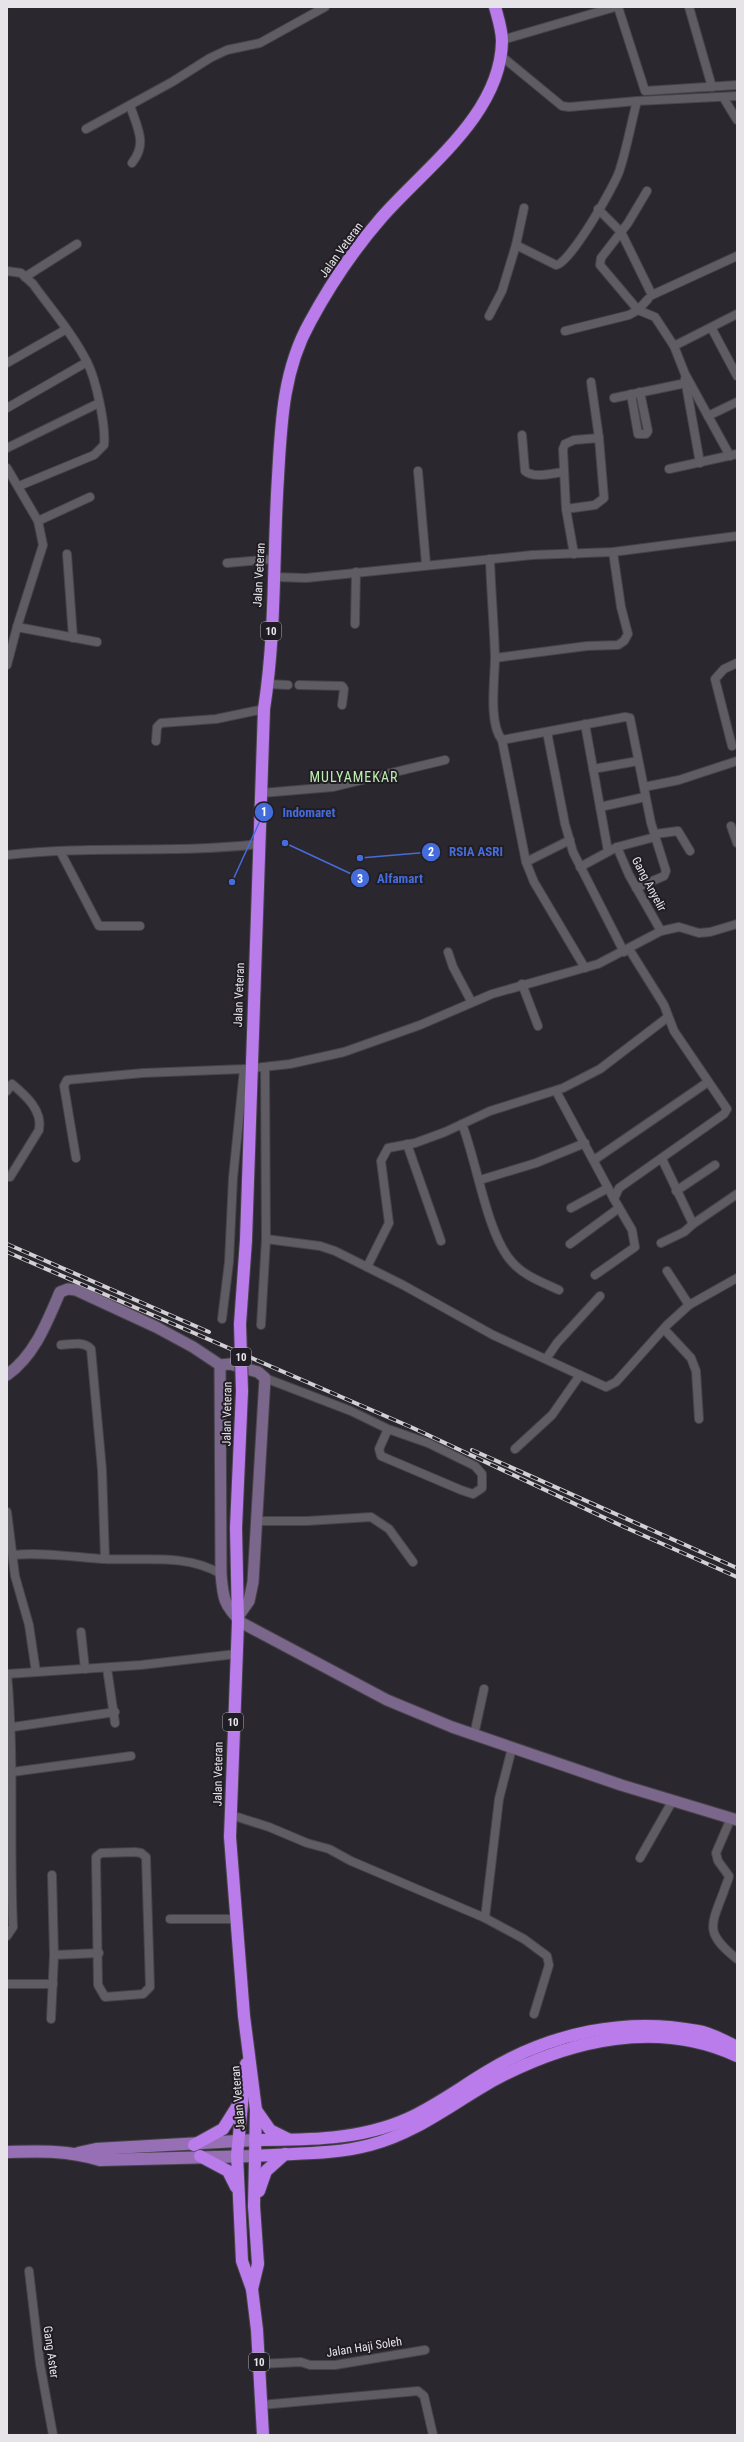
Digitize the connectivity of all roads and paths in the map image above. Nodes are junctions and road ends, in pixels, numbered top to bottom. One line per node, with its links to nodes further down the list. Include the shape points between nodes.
1 (325, 7): 12 (street, via 260,43 227,50 214,56)
2 (495, 7): 5 (highway, Jalan Veteran / 10)
3 (617, 7): 5 (street); 8 (street, via 644,91)
4 (688, 7): 8 (street)
5 (502, 40): 6 (highway, Jalan Veteran / 10)
6 (500, 55): 11 (street, via 562,106 576,108); 63 (highway, Jalan Veteran / 10, via 488,94 474,118 381,218 355,250 298,346 283,400)
7 (737, 85): 8 (street)
8 (712, 87)
9 (724, 96): 10 (street); 11 (street); 13 (street)
10 (737, 96)
11 (637, 101): 18 (street, via 620,170)
12 (130, 105): 14 (street); 15 (street, via 142,145 140,154)
13 (737, 120)
14 (86, 129)
15 (132, 163)
16 (647, 191): 19 (street)
17 (524, 208): 21 (street)
18 (598, 209): 19 (street); 21 (street, via 574,249 560,265)
19 (621, 232): 22 (street, via 652,295); 26 (street, via 601,258 600,265)
20 (76, 244): 24 (street)
21 (516, 246): 28 (street, via 504,284)
22 (737, 256)
23 (7, 271): 24 (street, via 21,273)
24 (25, 277): 30 (street)
25 (648, 299): 26 (street)
26 (638, 310): 31 (street, via 629,315); 32 (street, via 655,317)
27 (737, 314): 29 (street)
28 (489, 316)
29 (712, 329): 32 (street); 36 (street)
30 (65, 330): 33 (street); 34 (street)
31 (565, 331)
32 (674, 346): 35 (street)
33 (87, 362): 43 (street); 44 (street)
34 (7, 363)
35 (685, 374): 38 (street); 45 (street)
36 (737, 376)
37 (591, 382): 47 (street)
38 (686, 382): 39 (street); 50 (street)
39 (640, 392): 40 (street); 40 (street, via 648,431 646,434 638,434)
40 (631, 394): 41 (street)
41 (614, 398)
42 (737, 402): 45 (street)
43 (99, 403): 48 (street); 55 (street, via 105,438 100,451)
44 (7, 408)
45 (708, 416): 49 (street)
46 (522, 435): 54 (street, via 525,471 535,475)
47 (599, 438): 54 (street, via 574,440 565,444); 57 (street, via 604,498 595,505)
48 (7, 448)
49 (733, 455): 50 (street)
50 (700, 463): 52 (street)
51 (7, 468): 55 (street)
52 (669, 469)
53 (418, 471): 66 (street)
54 (564, 472): 57 (street)
55 (19, 486): 58 (street)
56 (90, 497): 58 (street)
57 (566, 509): 62 (street)
58 (38, 521): 70 (street, via 43,536 42,554)
59 (737, 536): 60 (street)
60 (613, 552): 62 (street); 73 (street, via 621,607 628,634 624,641 618,645 587,646)
61 (68, 554): 71 (street)
62 (574, 554): 64 (street)
63 (274, 559): 65 (street); 68 (highway, Jalan Veteran / 10)
64 (490, 559): 66 (street); 73 (street)
65 (227, 563)
66 (426, 564): 67 (street)
67 (356, 572): 68 (street, via 306,578); 69 (street)
68 (273, 578): 76 (highway, Jalan Veteran / 10)
69 (355, 624)
70 (17, 627): 71 (street); 75 (street)
71 (73, 638): 72 (street)
72 (97, 642)
73 (495, 658): 83 (street, via 494,710 498,736)
74 (737, 663): 85 (street, via 724,669 715,679)
75 (7, 665)
76 (267, 684): 77 (street); 80 (highway, Jalan Veteran / 10)
77 (288, 685)
78 (298, 685): 79 (street, via 342,686)
79 (342, 705)
80 (264, 709): 84 (street, via 216,719 161,723 157,727); 91 (highway, Jalan Veteran / 10)
81 (585, 724): 82 (street); 87 (street, via 630,718); 89 (street)
82 (547, 732): 83 (street); 96 (street)
83 (502, 740): 104 (street)
84 (156, 741)
85 (732, 746)
86 (445, 760): 91 (street, via 333,787)
87 (638, 761): 89 (street); 90 (street)
88 (737, 761): 90 (street, via 679,780)
89 (593, 769): 93 (street)
90 (644, 788): 92 (street)
91 (262, 793): 98 (highway, Jalan Veteran / 10)
92 (645, 797): 93 (street); 95 (street)
93 (600, 807): 101 (street)
94 (731, 826): 97 (street)
95 (655, 836): 99 (street); 102 (street, via 678,831); 106 (street, via 666,873)
96 (570, 840): 104 (street); 105 (street)
97 (737, 843)
98 (259, 844): 100 (street, via 217,849); 118 (highway, Jalan Veteran / 10)
99 (617, 847): 101 (street); 106 (street, Gang Anyelir)
100 (60, 851): 103 (street); 108 (street, via 99,926)
101 (608, 851): 105 (street)
102 (690, 851)
103 (7, 855)
104 (526, 862): 112 (street, via 534,882)
105 (580, 867): 110 (street)
106 (636, 888): 109 (street, Gang Anyelir)
107 (737, 924): 109 (street, via 710,932 699,933 679,927)
108 (140, 926)
109 (661, 931): 110 (street)
110 (627, 950): 112 (street); 115 (street, via 664,1005)
111 (448, 952): 114 (street)
112 (585, 968): 113 (street)
113 (522, 984): 114 (street); 116 (street)
114 (471, 1001): 117 (street, via 420,1025 355,1049)
115 (668, 1017): 119 (street, via 674,1031); 121 (street, via 600,1069)
116 (538, 1026)
117 (265, 1067): 118 (street); 138 (street)
118 (248, 1069): 125 (street, via 143,1072 67,1080 64,1086); 149 (street, via 233,1178 229,1262); 167 (highway, Jalan Veteran / 10, bridge, via 246,1240 240,1324 242,1391 236,1528)
119 (708, 1082): 126 (street, via 726,1112); 127 (street)
120 (9, 1084): 129 (street, via 33,1105 40,1125)
121 (556, 1091): 122 (street, via 504,1106); 123 (street)
122 (462, 1124): 124 (street); 130 (street)
123 (586, 1143): 127 (street); 130 (street, via 536,1163)
124 (407, 1144): 139 (street); 142 (street, via 388,1148 381,1161 389,1223)
125 (76, 1158)
126 (662, 1159): 132 (street); 134 (street, via 619,1188)
127 (594, 1160): 131 (street)
128 (715, 1165): 132 (street)
129 (10, 1177)
130 (480, 1180): 146 (street, via 496,1236 512,1263 534,1278)
131 (608, 1188): 134 (street); 135 (street)
132 (676, 1191): 137 (street)
133 (737, 1194): 137 (street)
134 (614, 1199): 136 (street)
135 (572, 1208)
136 (619, 1208): 141 (street); 144 (street, via 632,1230 635,1247)
137 (693, 1224): 140 (street, via 684,1232)
138 (266, 1239): 142 (street, via 320,1246); 150 (street)
139 (441, 1241)
140 (661, 1243)
141 (570, 1244)
142 (367, 1267): 153 (street, via 493,1335)
143 (667, 1271): 148 (street)
144 (594, 1275)
145 (737, 1278): 148 (street)
146 (560, 1290)
147 (600, 1296): 153 (street, via 557,1343)
148 (689, 1305): 151 (street)
149 (222, 1319)
150 (261, 1324)
151 (664, 1329): 156 (street, via 611,1386 606,1387); 158 (street, via 690,1358 696,1371)
152 (61, 1345): 164 (street, via 88,1345 91,1349 102,1470)
153 (546, 1359): 156 (street)
154 (220, 1365): 155 (street, via 156,1326 76,1290 68,1289 60,1292 45,1327 28,1356); 157 (street, via 230,1364 258,1372); 166 (street)
155 (7, 1375)
156 (579, 1377): 160 (street, via 558,1408)
157 (264, 1378): 159 (street, via 351,1411); 162 (street)
158 (699, 1419)
159 (388, 1429): 159 (street, via 378,1449 381,1456 461,1490 474,1494 482,1488 482,1474 475,1466 428,1443)
160 (515, 1449)
161 (7, 1512): 163 (street)
162 (258, 1521): 165 (street, via 371,1517 389,1529); 167 (street, via 250,1601)
163 (12, 1555): 164 (street, via 36,1554); 172 (street, via 15,1576 29,1625)
164 (105, 1559): 166 (street, via 144,1558 197,1563)
165 (413, 1562)
166 (221, 1574): 167 (street, via 223,1599)
167 (237, 1618): 169 (highway, Jalan Veteran / 10); 178 (street, via 387,1700)
168 (81, 1632): 171 (street)
169 (236, 1654): 170 (street); 183 (highway, Jalan Veteran / 10)
170 (107, 1668): 171 (street); 175 (street)
171 (85, 1669): 172 (street)
172 (36, 1672): 173 (street)
173 (7, 1674): 177 (street)
174 (484, 1689): 178 (street)
175 (115, 1712): 176 (street); 177 (street)
176 (115, 1723)
177 (13, 1727): 181 (street)
178 (474, 1735): 179 (street)
179 (512, 1748): 182 (street); 187 (street, via 499,1799)
180 (130, 1756): 181 (street)
181 (10, 1767): 190 (street, via 13,1927)
182 (673, 1800): 184 (street); 185 (street)
183 (231, 1815): 187 (street, via 269,1826 307,1843 329,1849 351,1861); 189 (highway, Jalan Veteran / 10, via 230,1855)
184 (734, 1819): 193 (street, via 716,1853 718,1861 729,1876 714,1917 713,1930 719,1943)
185 (640, 1858)
186 (52, 1876): 192 (street)
187 (485, 1918): 196 (street, via 524,1939 547,1956 549,1965)
188 (170, 1919): 189 (street)
189 (235, 1919): 199 (highway, Jalan Veteran / 10)
190 (7, 1936)
191 (98, 1953): 191 (street, via 96,1857 101,1853 141,1853 146,1857 150,1980 148,1991 143,1994 105,1997 98,1985); 192 (street)
192 (54, 1955): 195 (street)
193 (737, 1959)
194 (7, 1984): 195 (street)
195 (53, 1984): 197 (street)
196 (534, 2014)
197 (50, 2019)
198 (737, 2046): 205 (highway, via 699,2031 655,2026 603,2029 566,2036 488,2070 450,2097 407,2119 367,2133)
199 (248, 2053): 201 (highway, Jalan Veteran / 10); 202 (highway, Jalan Veteran / 10)
200 (737, 2056): 209 (highway, via 698,2041 652,2037 608,2039 564,2049 533,2061 495,2080 412,2129 370,2145 326,2152)
201 (243, 2097): 203 (highway, Jalan Veteran / 10); 206 (highway, via 223,2129)
202 (256, 2110): 204 (highway, Jalan Veteran / 10); 205 (highway, via 270,2130 280,2137)
203 (238, 2140): 204 (main road); 206 (main road); 210 (highway, 10)
204 (256, 2140): 205 (highway); 212 (highway, 10)
205 (294, 2140)
206 (194, 2145): 208 (main road, via 96,2149)
207 (7, 2152): 208 (main road, via 52,2150)
208 (78, 2153): 211 (main road, via 100,2160)
209 (286, 2153): 212 (highway); 214 (highway, via 266,2171)
210 (237, 2155): 211 (main road); 212 (main road); 213 (highway, 10)
211 (200, 2156): 213 (highway, via 228,2171 233,2177)
212 (255, 2156): 214 (highway, 10)
213 (239, 2195): 216 (highway, 10, via 242,2261)
214 (254, 2206): 216 (highway, 10, via 258,2264)
215 (29, 2271): 220 (street, Gang Aster, via 39,2358)
216 (252, 2288): 218 (highway, 10)
217 (425, 2350): 218 (street, Jalan Haji Soleh, via 335,2365 310,2365 301,2362)
218 (259, 2364): 219 (highway, 10)
219 (261, 2405): 221 (highway, 10); 222 (street, via 418,2391 424,2396)
220 (53, 2435)
221 (263, 2435)
222 (433, 2435)

